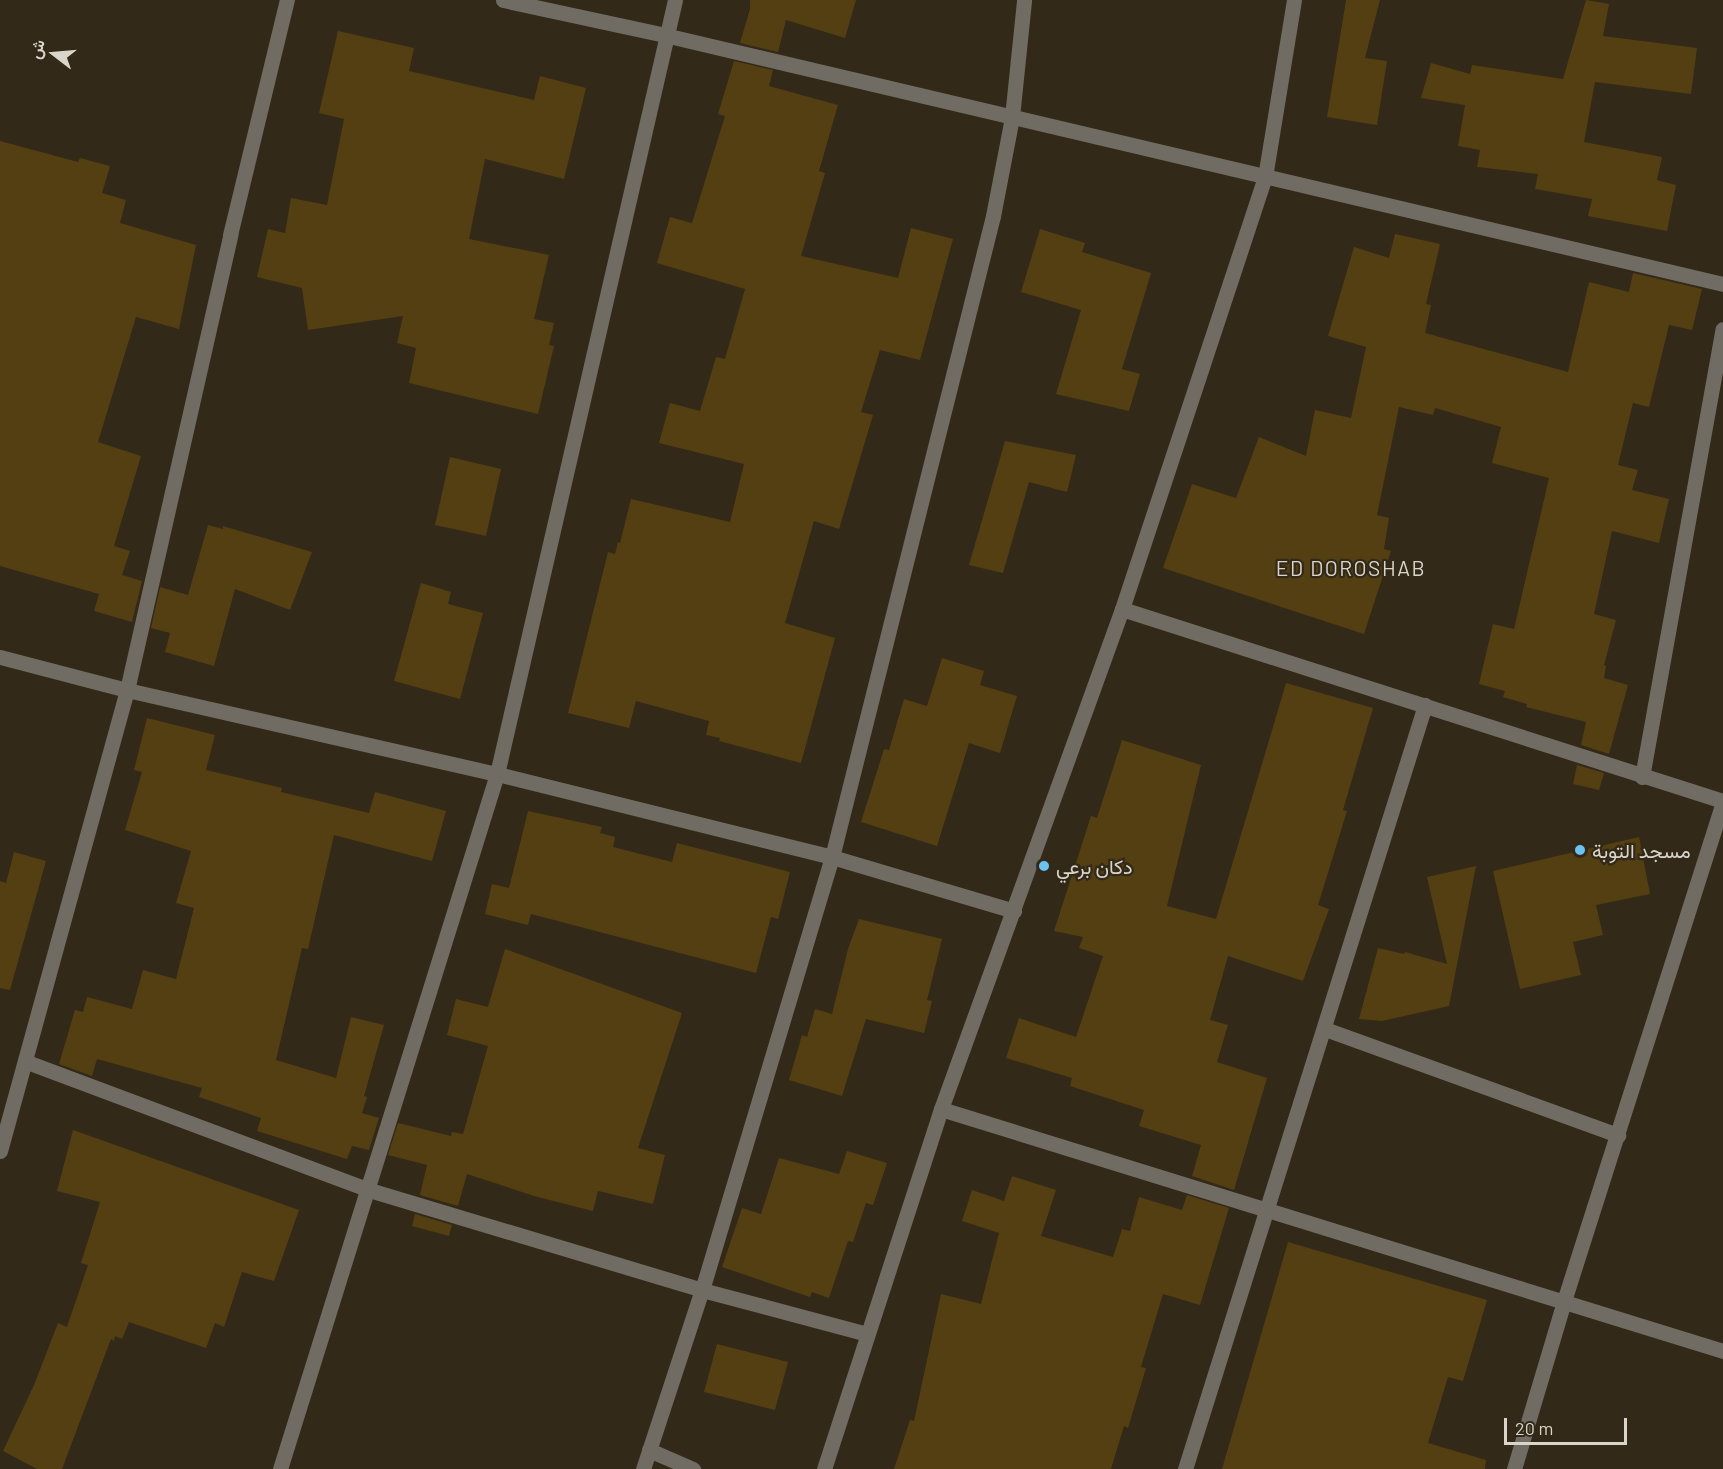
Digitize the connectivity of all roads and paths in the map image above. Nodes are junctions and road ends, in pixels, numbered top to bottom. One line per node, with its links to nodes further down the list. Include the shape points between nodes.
1 (287, 0): 13 (street)
2 (503, 0): 6 (street)
3 (675, 0): 6 (street)
4 (1024, 0): 7 (street)
5 (1294, 0): 8 (street)
6 (669, 36): 7 (street); 15 (street)
7 (1012, 117): 8 (street); 18 (street, via 993,216)
8 (1264, 177): 9 (street); 11 (street)
9 (1723, 284)
10 (1723, 329): 16 (street)
11 (1122, 609): 14 (street); 19 (street)
12 (0, 657): 13 (street)
13 (127, 690): 15 (street); 21 (street)
14 (1425, 705): 16 (street); 20 (street)
15 (497, 774): 18 (street); 25 (street)
16 (1642, 777): 17 (street)
17 (1723, 802): 23 (street)
18 (832, 856): 19 (street); 27 (street)
19 (1014, 912): 22 (street)
20 (1325, 1029): 23 (street); 26 (street)
21 (27, 1062): 24 (street); 25 (street)
22 (941, 1109): 26 (street); 29 (street)
23 (1618, 1135): 28 (street)
24 (0, 1151)
25 (366, 1189): 27 (street); 32 (street)
26 (1268, 1210): 28 (street); 36 (street)
27 (702, 1290): 29 (street); 31 (street)
28 (1564, 1301): 30 (street); 37 (street)
29 (867, 1334): 35 (street)
30 (1723, 1351)
31 (649, 1450): 33 (street); 34 (street)
32 (280, 1469)
33 (643, 1469)
34 (693, 1469)
35 (824, 1469)
36 (1185, 1469)
37 (1514, 1469)

